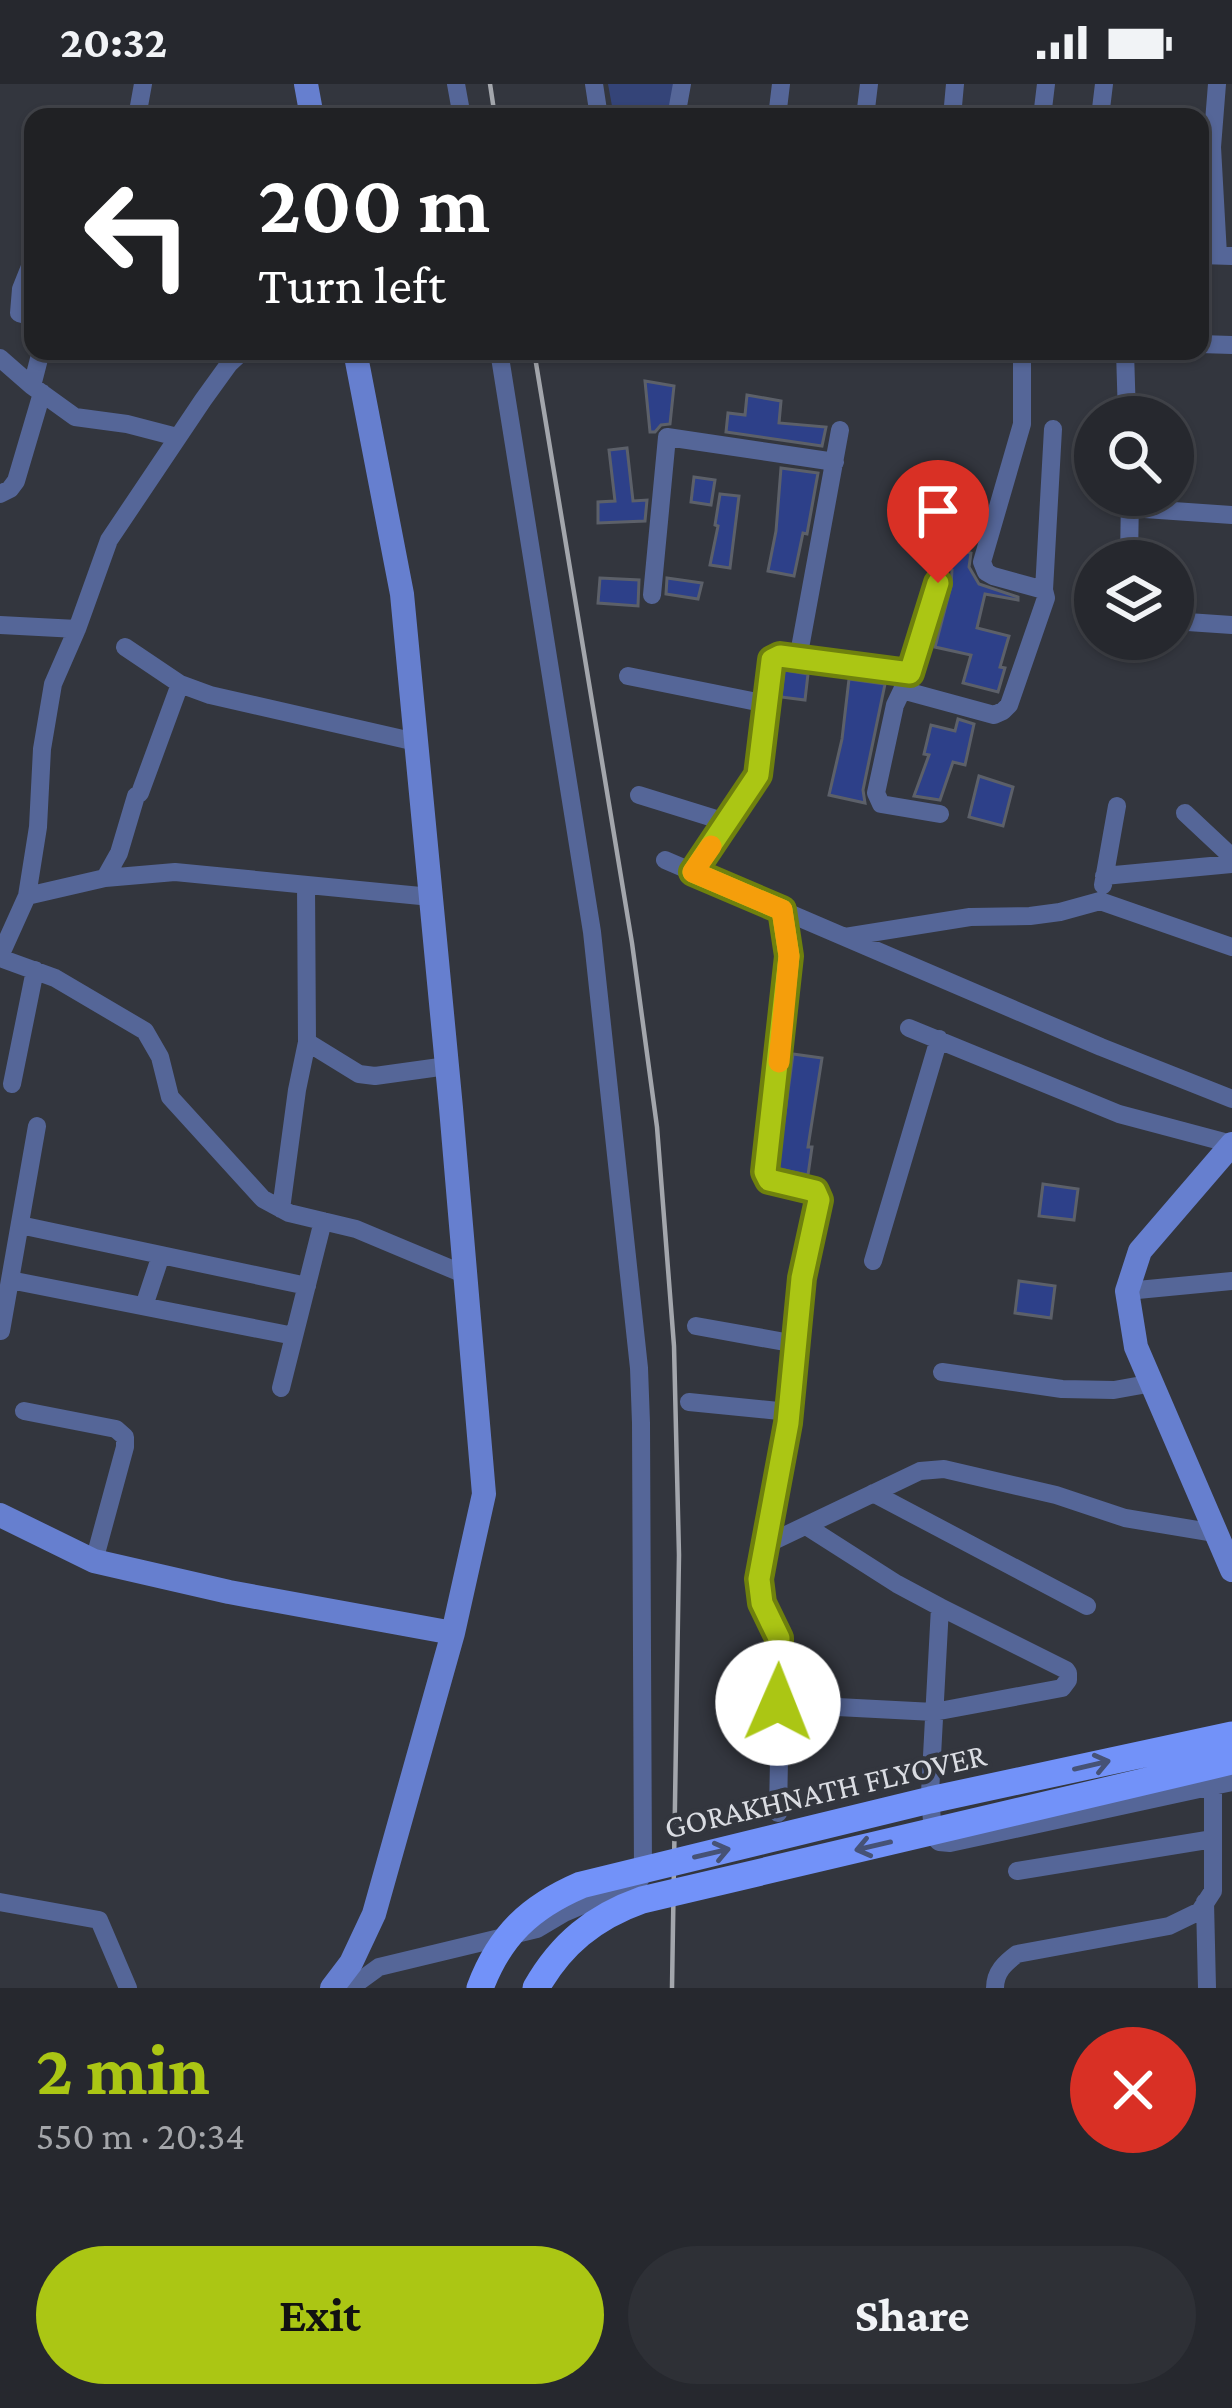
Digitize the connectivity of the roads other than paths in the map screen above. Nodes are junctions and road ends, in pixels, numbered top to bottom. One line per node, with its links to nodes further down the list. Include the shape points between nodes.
1 (1216, 84): 2 (street)
2 (1217, 256)
3 (24, 280): 4 (street)
4 (24, 314)
5 (0, 358): 12 (street)
6 (40, 360): 12 (street)
7 (233, 360): 16 (street)
8 (358, 360): 34 (street, via 402,594)
9 (500, 360): 105 (street, via 592,932 639,1368 643,1874 537,1929 380,1967)
10 (1022, 360): 22 (street, via 1022,424 982,562 993,576)
11 (1125, 360): 13 (street)
12 (37, 390): 16 (street, via 75,417); 18 (street, via 16,481)
13 (1126, 396)
14 (1053, 429): 22 (street)
15 (840, 430): 17 (street)
16 (178, 437): 27 (street, via 109,540)
17 (835, 462): 23 (street, via 667,437); 29 (street)
18 (0, 494)
19 (1194, 510): 20 (street)
20 (1232, 515)
21 (935, 561): 31 (street, via 938,583)
22 (1044, 590): 31 (street, via 1004,711 994,715)
23 (652, 595)
24 (1194, 622): 25 (street)
25 (1232, 625)
26 (0, 626): 27 (street)
27 (77, 629): 46 (street, via 53,683)
28 (125, 647): 32 (street)
29 (798, 659): 31 (street); 33 (street, via 772,660)
30 (628, 676): 33 (street)
31 (906, 681): 38 (street, via 876,793 881,804)
32 (180, 683): 34 (street); 44 (street)
33 (767, 704): 39 (street, via 758,775)
34 (416, 742): 47 (street)
35 (639, 795): 39 (street)
36 (1117, 806): 43 (street)
37 (1185, 813): 41 (street)
38 (940, 814)
39 (727, 822): 42 (street)
40 (664, 860): 42 (street)
41 (1232, 861): 43 (street)
42 (693, 872): 49 (street)
43 (1104, 876): 48 (street)
44 (105, 878): 45 (street, via 175,872); 46 (street)
45 (306, 885): 47 (street); 56 (street)
46 (27, 896): 52 (street)
47 (431, 897): 57 (street)
48 (1100, 901): 50 (street); 51 (street)
49 (782, 910): 50 (street); 76 (street, via 789,956 765,1172 769,1180 815,1191 819,1200)
50 (845, 938): 59 (street)
51 (1232, 947)
52 (0, 957): 53 (street)
53 (34, 970): 58 (street); 62 (street, via 145,1031 170,1097)
54 (909, 1028): 55 (street)
55 (938, 1040): 61 (street, via 1119,1114); 66 (street)
56 (307, 1042): 57 (street, via 359,1074); 62 (street)
57 (447, 1066): 67 (street)
58 (13, 1084)
59 (1232, 1099)
60 (37, 1126): 64 (street)
61 (1232, 1144): 71 (street, via 1140,1251)
62 (281, 1209): 63 (street)
63 (323, 1221): 67 (street); 70 (street)
64 (20, 1226): 65 (street); 68 (street)
65 (160, 1255): 70 (street); 72 (street)
66 (873, 1261)
67 (466, 1275): 92 (street, via 484,1494)
68 (10, 1280): 72 (street); 74 (street)
69 (1232, 1281): 71 (street)
70 (307, 1286): 75 (street)
71 (1127, 1291): 78 (street, via 1136,1347)
72 (144, 1306): 75 (street)
73 (696, 1326): 76 (street)
74 (1, 1331)
75 (294, 1336): 79 (street)
76 (796, 1343): 82 (street)
77 (942, 1372): 78 (street, via 1062,1389)
78 (1153, 1383): 86 (street)
79 (281, 1388)
80 (689, 1402): 82 (street)
81 (24, 1411): 88 (street, via 125,1436)
82 (789, 1412): 87 (street)
83 (873, 1493): 85 (street); 86 (street, via 944,1469 1125,1518); 90 (street)
84 (0, 1515): 88 (street)
85 (806, 1526): 87 (street); 91 (street)
86 (1215, 1533): 89 (street)
87 (764, 1546): 93 (street, via 759,1591 779,1638)
88 (94, 1561): 92 (street)
89 (1232, 1570)
90 (1087, 1606)
91 (940, 1607): 94 (street); 94 (street, via 1066,1670 1068,1680 1062,1688)
92 (453, 1633): 104 (street, via 374,1914)
93 (778, 1703): 94 (street); 98 (street)
94 (934, 1712): 97 (street, via 930,1792 939,1842)
95 (1232, 1735): 106 (main road, GORAKHNATH FLYOVER, one-way to 95, bridge, via 521,1921 554,1896 607,1876)
96 (1232, 1761): 107 (main road, GORAKHNATH FLYOVER, one-way to 107, bridge, via 642,1900 580,1932)
97 (1223, 1784): 99 (street)
98 (778, 1813)
99 (1213, 1839): 100 (street); 102 (street, via 1213,1891)
100 (1017, 1871)
101 (0, 1902): 103 (street, via 99,1920)
102 (1205, 1903): 108 (street, via 1169,1926 1018,1954); 109 (street)
103 (128, 1988)
104 (332, 1988)
105 (350, 1988)
106 (480, 1988)
107 (536, 1988)
108 (995, 1988)
109 (1207, 1988)

